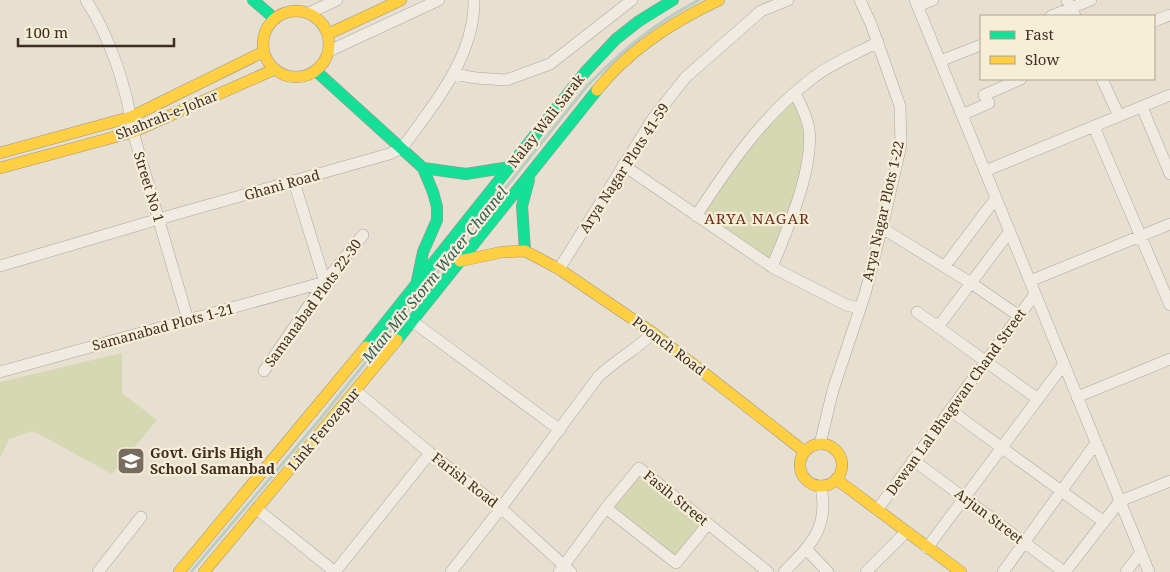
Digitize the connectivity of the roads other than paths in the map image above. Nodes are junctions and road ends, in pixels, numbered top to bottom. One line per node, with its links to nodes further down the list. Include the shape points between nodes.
1 (86, 0): 38 (street, Street No 1, via 113,55)
2 (253, 0): 20 (main road)
3 (337, 0): 17 (street)
4 (378, 0): 22 (main road)
5 (402, 0): 22 (main road)
6 (439, 0): 25 (street)
7 (474, 0): 30 (street, via 470,30)
8 (632, 0): 30 (street, via 550,64 506,80)
9 (673, 0): 44 (main road, Nalay Wali Sarak, via 616,39 586,71)
10 (719, 0): 47 (main road, Nalay Wali Sarak, via 659,34 609,75)
11 (788, 0): 43 (street, Arya Nagar Plots 41-59, via 761,11 686,77 654,117)
12 (860, 0): 23 (street, Arya Nagar Plots 1-22)
13 (933, 0): 15 (street)
14 (1091, 0): 16 (street)
15 (916, 3): 27 (street)
16 (1071, 8): 18 (street)
17 (309, 13): 20 (main road, via 285,12); 22 (main road)
18 (1054, 15)
19 (1170, 15): 21 (street)
20 (274, 18): 26 (main road, via 264,34)
21 (1155, 21)
22 (326, 30): 25 (main road)
23 (878, 42): 33 (street, via 815,76); 55 (street, Arya Nagar Plots 1-22, via 900,106 901,145)
24 (980, 44): 27 (street)
25 (329, 51): 29 (main road)
26 (263, 52): 28 (main road); 38 (main road, Shahrah-e-Johar)
27 (940, 61): 36 (street)
28 (274, 70): 29 (main road, via 294,78); 40 (main road, Shahrah-e-Johar)
29 (316, 71): 41 (main road)
30 (454, 74): 41 (street)
31 (1019, 80): 36 (street, via 984,95 989,103)
32 (1102, 80): 37 (street)
33 (795, 93): 52 (street, via 765,120 748,141); 63 (street, via 805,114 809,148 788,228)
34 (1170, 95): 35 (street)
35 (1142, 107): 37 (street); 49 (street)
36 (962, 115): 48 (street)
37 (1119, 116): 39 (street)
38 (131, 117): 40 (street, Street No 1); 42 (main road, Shahrah-e-Johar)
39 (1094, 126): 48 (street); 58 (street)
40 (133, 132): 45 (main road, Shahrah-e-Johar); 53 (street, Street No 1)
41 (402, 148): 46 (main road); 50 (street, Ghani Road)
42 (0, 153)
43 (623, 165): 52 (street); 64 (street, Arya Nagar Plots 41-59)
44 (510, 167): 46 (main road, via 466,174); 68 (main road, Nalay Wali Sarak)
45 (0, 168)
46 (423, 168): 68 (main road, via 438,207 437,220 423,252)
47 (535, 169): 59 (main road, via 526,187 522,208); 60 (main road, Nalay Wali Sarak)
48 (985, 171): 51 (street)
49 (1170, 174)
50 (294, 182): 53 (street, Ghani Road); 66 (street)
51 (996, 198): 56 (street); 62 (street)
52 (696, 216): 63 (street)
53 (159, 219): 61 (street, Ghani Road); 74 (street, Street No 1)
54 (1170, 224): 58 (street)
55 (882, 228): 62 (street); 71 (street, Arya Nagar Plots 1-22)
56 (1010, 231): 65 (street); 67 (street)
57 (363, 235): 66 (street, Samanabad Plots 22-30)
58 (1141, 237): 65 (street); 70 (street)
59 (525, 251): 60 (main road); 64 (main road, Poonch Road)
60 (460, 260): 75 (main road, Link Ferozepur)
61 (0, 266)
62 (945, 266): 67 (street)
63 (772, 267): 71 (street, via 846,306)
64 (559, 269): 77 (main road, Poonch Road)
65 (1030, 281): 69 (street)
66 (325, 282): 74 (street, Samanabad Plots 1-21); 81 (street, Samanabad Plots 22-30)
67 (971, 282): 73 (street); 76 (street)
68 (417, 284): 111 (main road, Link Ferozepur)
69 (1035, 294): 73 (street, Dewan Lal Bhagwan Chand Street); 80 (street)
70 (1170, 305)
71 (860, 308): 89 (street, Arya Nagar Plots 1-22, via 833,390)
72 (917, 312): 76 (street)
73 (1019, 316): 79 (street, Dewan Lal Bhagwan Chand Street)
74 (188, 320): 82 (street, Samanabad Plots 1-21)
75 (412, 321): 83 (main road, Link Ferozepur); 87 (street)
76 (938, 327): 79 (street)
77 (653, 333): 87 (street, via 598,376); 91 (main road, Poonch Road)
78 (1170, 359): 84 (street)
79 (986, 361): 85 (street); 86 (street, Dewan Lal Bhagwan Chand Street)
80 (1064, 364): 84 (street); 85 (street)
81 (264, 371)
82 (0, 372)
83 (356, 391): 92 (street, Farish Road); 102 (main road, Link Ferozepur)
84 (1078, 397): 88 (street)
85 (1038, 399): 90 (street)
86 (950, 410): 90 (street); 93 (street, Dewan Lal Bhagwan Chand Street)
87 (560, 430): 100 (street)
88 (1096, 442): 97 (street); 99 (street)
89 (820, 444): 91 (main road); 94 (main road, via 838,453 841,466)
90 (1002, 448): 97 (street); 98 (street)
91 (805, 452): 96 (main road, via 801,458 802,474 807,481)
92 (430, 453): 100 (street, Farish Road); 117 (street)
93 (913, 460): 98 (street, Arjun Street); 103 (street, Dewan Lal Bhagwan Chand Street)
94 (836, 479): 96 (main road); 103 (main road)
95 (1170, 481): 99 (street)
96 (821, 486): 110 (street, via 825,508 812,544)
97 (1061, 491): 105 (street); 108 (street)
98 (964, 498): 108 (street, Arjun Street); 109 (street)
99 (1120, 501): 105 (street); 112 (street)
100 (501, 508): 114 (street, Farish Road); 118 (street)
101 (606, 508): 106 (street, via 676,563); 106 (street, Fasih Street, via 639,468); 114 (street, Fasih Street)
102 (257, 509): 113 (main road, Link Ferozepur); 117 (street)
103 (877, 510): 107 (main road)
104 (141, 517): 115 (street)
105 (1104, 522): 125 (street)
106 (708, 524): 119 (street, Fasih Street)
107 (906, 532): 109 (main road); 122 (street)
108 (1024, 542): 124 (street); 125 (street, Arjun Street)
109 (927, 548): 123 (main road)
110 (806, 549): 120 (street); 121 (street)
111 (197, 552): 113 (main road); 116 (main road, Link Ferozepur)
112 (1141, 552): 126 (street); 127 (street)
113 (207, 569)
114 (565, 570)
115 (98, 572)
116 (179, 572)
117 (335, 572)
118 (451, 572)
119 (768, 572)
120 (784, 572)
121 (828, 572)
122 (866, 572)
123 (961, 572)
124 (1003, 572)
125 (1064, 572)
126 (1126, 572)
127 (1149, 572)

